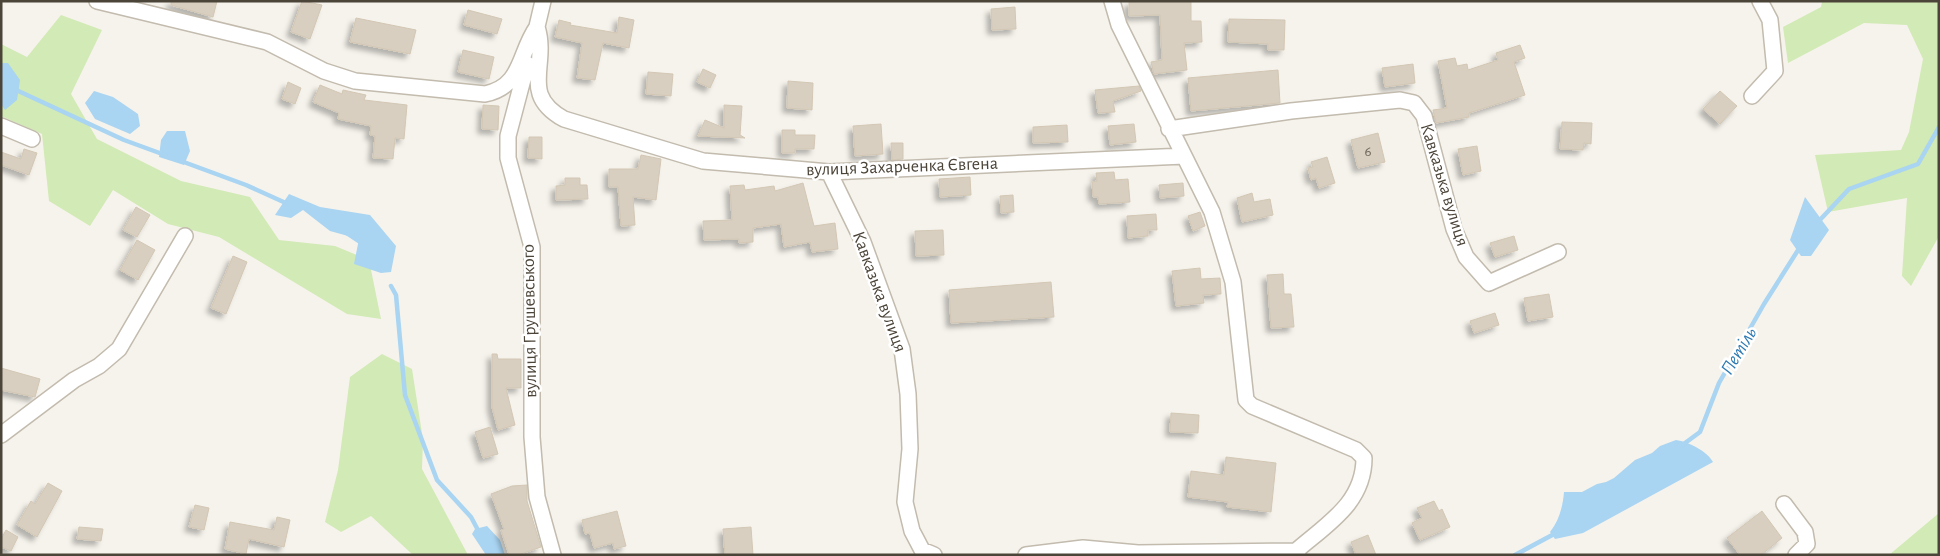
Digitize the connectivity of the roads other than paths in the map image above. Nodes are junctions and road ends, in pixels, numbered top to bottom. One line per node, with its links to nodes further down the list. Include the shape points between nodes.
1 (97, 1): 5 (street, via 267,42 337,77 486,94 508,85)
2 (543, 1): 5 (street, вулиця Грушевського)
3 (1112, 1): 8 (street, via 1118,25)
4 (1760, 1): 6 (street, via 1770,20 1775,71)
5 (537, 27): 11 (street, вулиця Захарченка Євгена, via 541,41 538,90 543,103 564,118 702,161); 17 (street, вулиця Грушевського, via 508,136 508,158 532,247 532,437 537,496)
6 (1752, 96)
7 (1, 126): 9 (street)
8 (1169, 129): 10 (street); 13 (street, Кавказька вулиця, via 1291,111 1400,100 1414,103 1424,116 1454,229 1466,257 1490,283)
9 (32, 139)
10 (1184, 156): 11 (street, вулиця Захарченка Євгена); 16 (street, via 1212,212 1233,282 1246,400 1252,406 1356,450 1364,458 1362,480 1356,494)
11 (828, 172): 18 (street, Кавказька вулиця, via 863,242 902,349 910,448 905,502 912,531 922,550)
12 (185, 236): 14 (street, via 119,349)
13 (1558, 252)
14 (1, 435)
15 (1784, 504): 20 (street, via 1805,532 1808,544)
16 (1297, 553): 19 (street, via 1138,553 1083,548)
17 (553, 555)
18 (934, 555)
19 (1026, 555)
20 (1796, 555)

